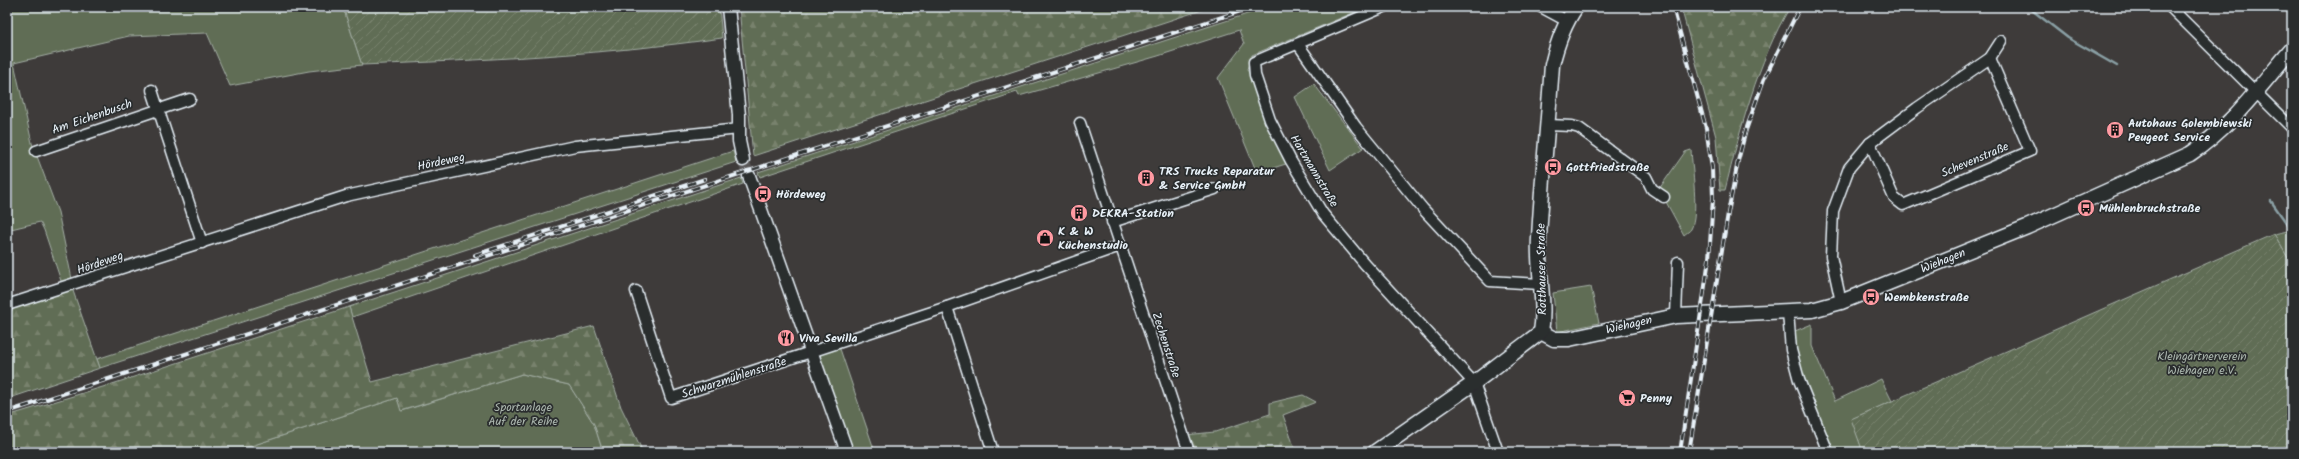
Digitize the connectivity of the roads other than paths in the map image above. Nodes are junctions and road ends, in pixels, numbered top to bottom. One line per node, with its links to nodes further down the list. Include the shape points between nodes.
1 (728, 7): 18 (street)
2 (1384, 7): 8 (street, Hartmannstraße)
3 (1541, 7): 6 (street)
4 (1576, 7): 6 (main road, Rotthauser Straße)
5 (2170, 7): 12 (street)
6 (1567, 21): 16 (main road, Rotthauser Straße, via 1555,50 1552,65)
7 (2001, 40): 10 (street)
8 (1298, 44): 29 (street, via 1356,127 1423,209 1490,281); 38 (street, Hartmannstraße, via 1254,62 1255,75 1270,120 1291,161 1323,214 1364,263)
9 (2292, 49): 12 (main road, Wiehagen)
10 (1990, 58): 19 (street); 19 (street, Schevenstraße, via 2030,151 1904,205 1894,198)
11 (152, 90): 14 (street)
12 (2254, 93): 17 (street); 31 (main road, Wiehagen, via 2202,146 2178,160 2027,227)
13 (190, 99): 14 (street, Am Eichenbusch)
14 (157, 108): 20 (street, Am Eichenbusch); 26 (street)
15 (1080, 123): 25 (street, Zechenstraße)
16 (1548, 125): 24 (street, via 1579,128 1646,177 1652,189); 29 (main road, Rotthauser Straße, via 1539,240)
17 (2292, 128)
18 (739, 129): 21 (street); 26 (street, Hördeweg, via 575,146 346,196)
19 (1870, 143): 31 (street, via 1849,168 1833,211 1831,256)
20 (36, 151)
21 (743, 160)
22 (750, 176): 37 (street)
23 (1215, 189): 25 (street)
24 (1664, 197)
25 (1112, 222): 27 (street, Zechenstraße)
26 (202, 243): 32 (street, Hördeweg)
27 (1120, 246): 33 (street); 41 (street, Zechenstraße)
28 (1678, 262): 35 (street)
29 (1540, 284): 36 (main road, Rotthauser Straße, via 1544,316)
30 (636, 291): 37 (street, Schwarzmühlenstraße, via 671,398)
31 (1842, 302): 34 (main road, Wiehagen, via 1812,310)
32 (7, 306)
33 (947, 307): 37 (street); 40 (street)
34 (1788, 312): 35 (main road, Wiehagen); 44 (street, via 1791,350 1799,380)
35 (1676, 316): 36 (main road, Wiehagen, via 1569,339 1554,339)
36 (1540, 332): 38 (main road, Rotthauser Straße)
37 (813, 352): 39 (street)
38 (1474, 383): 42 (main road, Rotthauser Straße); 43 (street)
39 (847, 452)
40 (993, 452)
41 (1189, 452)
42 (1375, 452)
43 (1498, 452)
44 (1828, 452)

